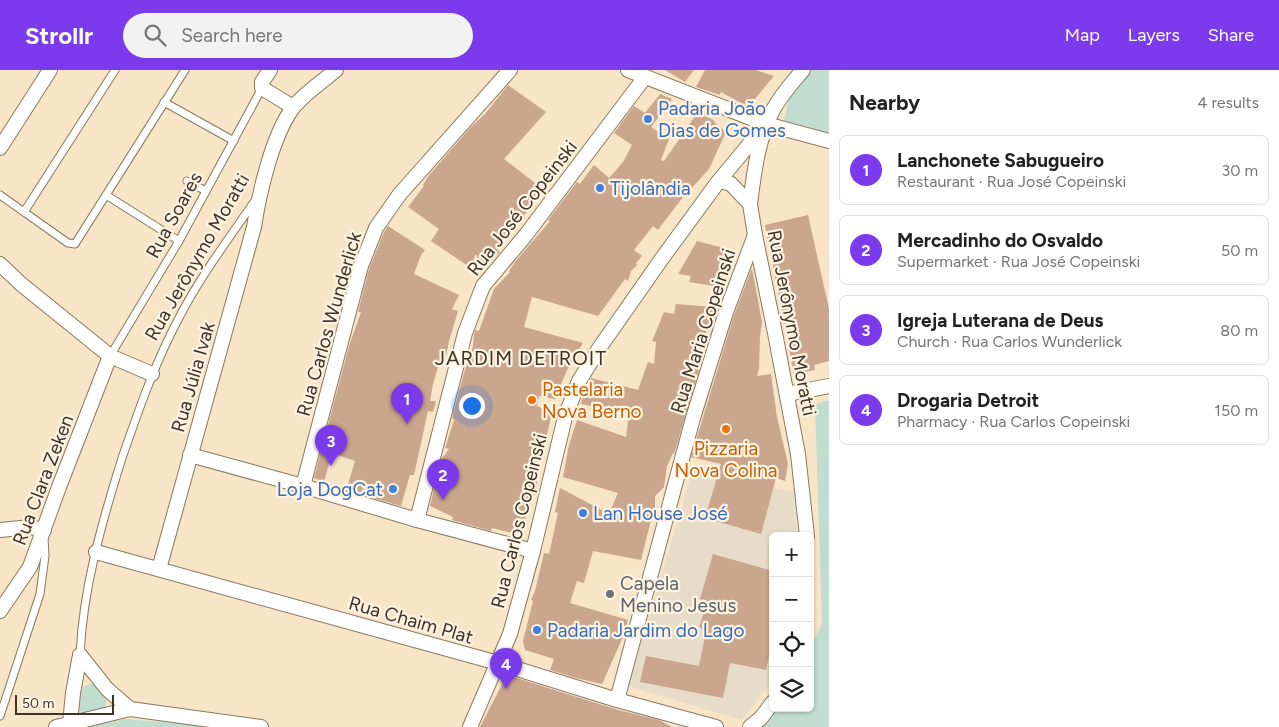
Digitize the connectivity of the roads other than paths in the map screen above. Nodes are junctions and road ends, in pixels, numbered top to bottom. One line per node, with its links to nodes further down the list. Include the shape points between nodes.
1 (50, 70): 16 (street)
2 (115, 70): 24 (lane)
3 (185, 70): 11 (lane)
4 (270, 70): 10 (street)
5 (336, 70): 12 (street, Rua Jerônymo Moratti)
6 (510, 70): 33 (street, Rua Carlos Wunderlick, via 410,182 376,228 362,266)
7 (628, 70): 9 (street)
8 (803, 70): 13 (street, via 781,97)
9 (645, 77): 13 (street); 34 (street, Rua José Copeinski, via 483,286 465,333)
10 (262, 88): 12 (street); 14 (lane, Rua Soares)
11 (164, 102): 14 (lane); 22 (lane)
12 (293, 107): 20 (street, Rua Jerônymo Moratti, via 281,130)
13 (766, 124): 15 (street); 18 (street, Rua Carlos Copeinski); 23 (street, Rua Jerônymo Moratti)
14 (234, 141): 19 (lane, Rua Soares)
15 (829, 141)
16 (0, 148)
17 (188, 181): 19 (lane)
18 (724, 183): 23 (street); 38 (street, Rua Carlos Copeinski, via 638,291 579,381 565,417)
19 (206, 191): 26 (lane, Rua Soares)
20 (259, 194): 29 (lane, Rua Jerônymo Moratti, via 181,314); 32 (street, Rua Júlia Ivak, via 254,227)
21 (0, 195): 24 (lane)
22 (106, 195): 24 (lane, via 75,244 68,243); 26 (lane)
23 (750, 204): 25 (street, Rua Jerônymo Moratti)
24 (24, 212)
25 (755, 235): 31 (street, Rua Jerônymo Moratti); 44 (street, Rua Maria Copeinski, via 701,392)
26 (179, 241): 28 (lane, Rua Soares)
27 (0, 264): 28 (street)
28 (110, 356): 29 (street); 36 (street, Rua Clara Zeken)
29 (152, 374): 39 (lane, Rua Jerônymo Moratti, via 114,483)
30 (829, 386): 31 (street)
31 (787, 394): 37 (street, Rua Jerônymo Moratti)
32 (190, 455): 33 (street); 40 (street, Rua Júlia Ivak)
33 (303, 486): 34 (street)
34 (417, 520): 38 (street)
35 (0, 530): 36 (street, via 30,527)
36 (44, 530): 41 (street, Rua Clara Zeken, via 30,567); 47 (lane, via 45,556 40,594)
37 (807, 532)
38 (533, 551): 43 (street, Rua Carlos Copeinski, via 510,634)
39 (96, 552): 40 (street, Rua Chaim Plat); 42 (lane, Rua Jerônymo Moratti, via 82,623)
40 (159, 569): 43 (street, Rua Chaim Plat)
41 (0, 611)
42 (80, 655): 46 (street, via 107,689); 48 (street, Rua Jerônymo Moratti)
43 (498, 663): 44 (street, Rua Chaim Plat); 50 (street, Rua Carlos Copeinski)
44 (617, 700): 51 (street, Rua Chaim Plat)
45 (769, 707): 52 (street)
46 (130, 709): 48 (street); 49 (street)
47 (0, 716)
48 (63, 725)
49 (261, 727)
50 (470, 727)
51 (716, 727)
52 (750, 727)

